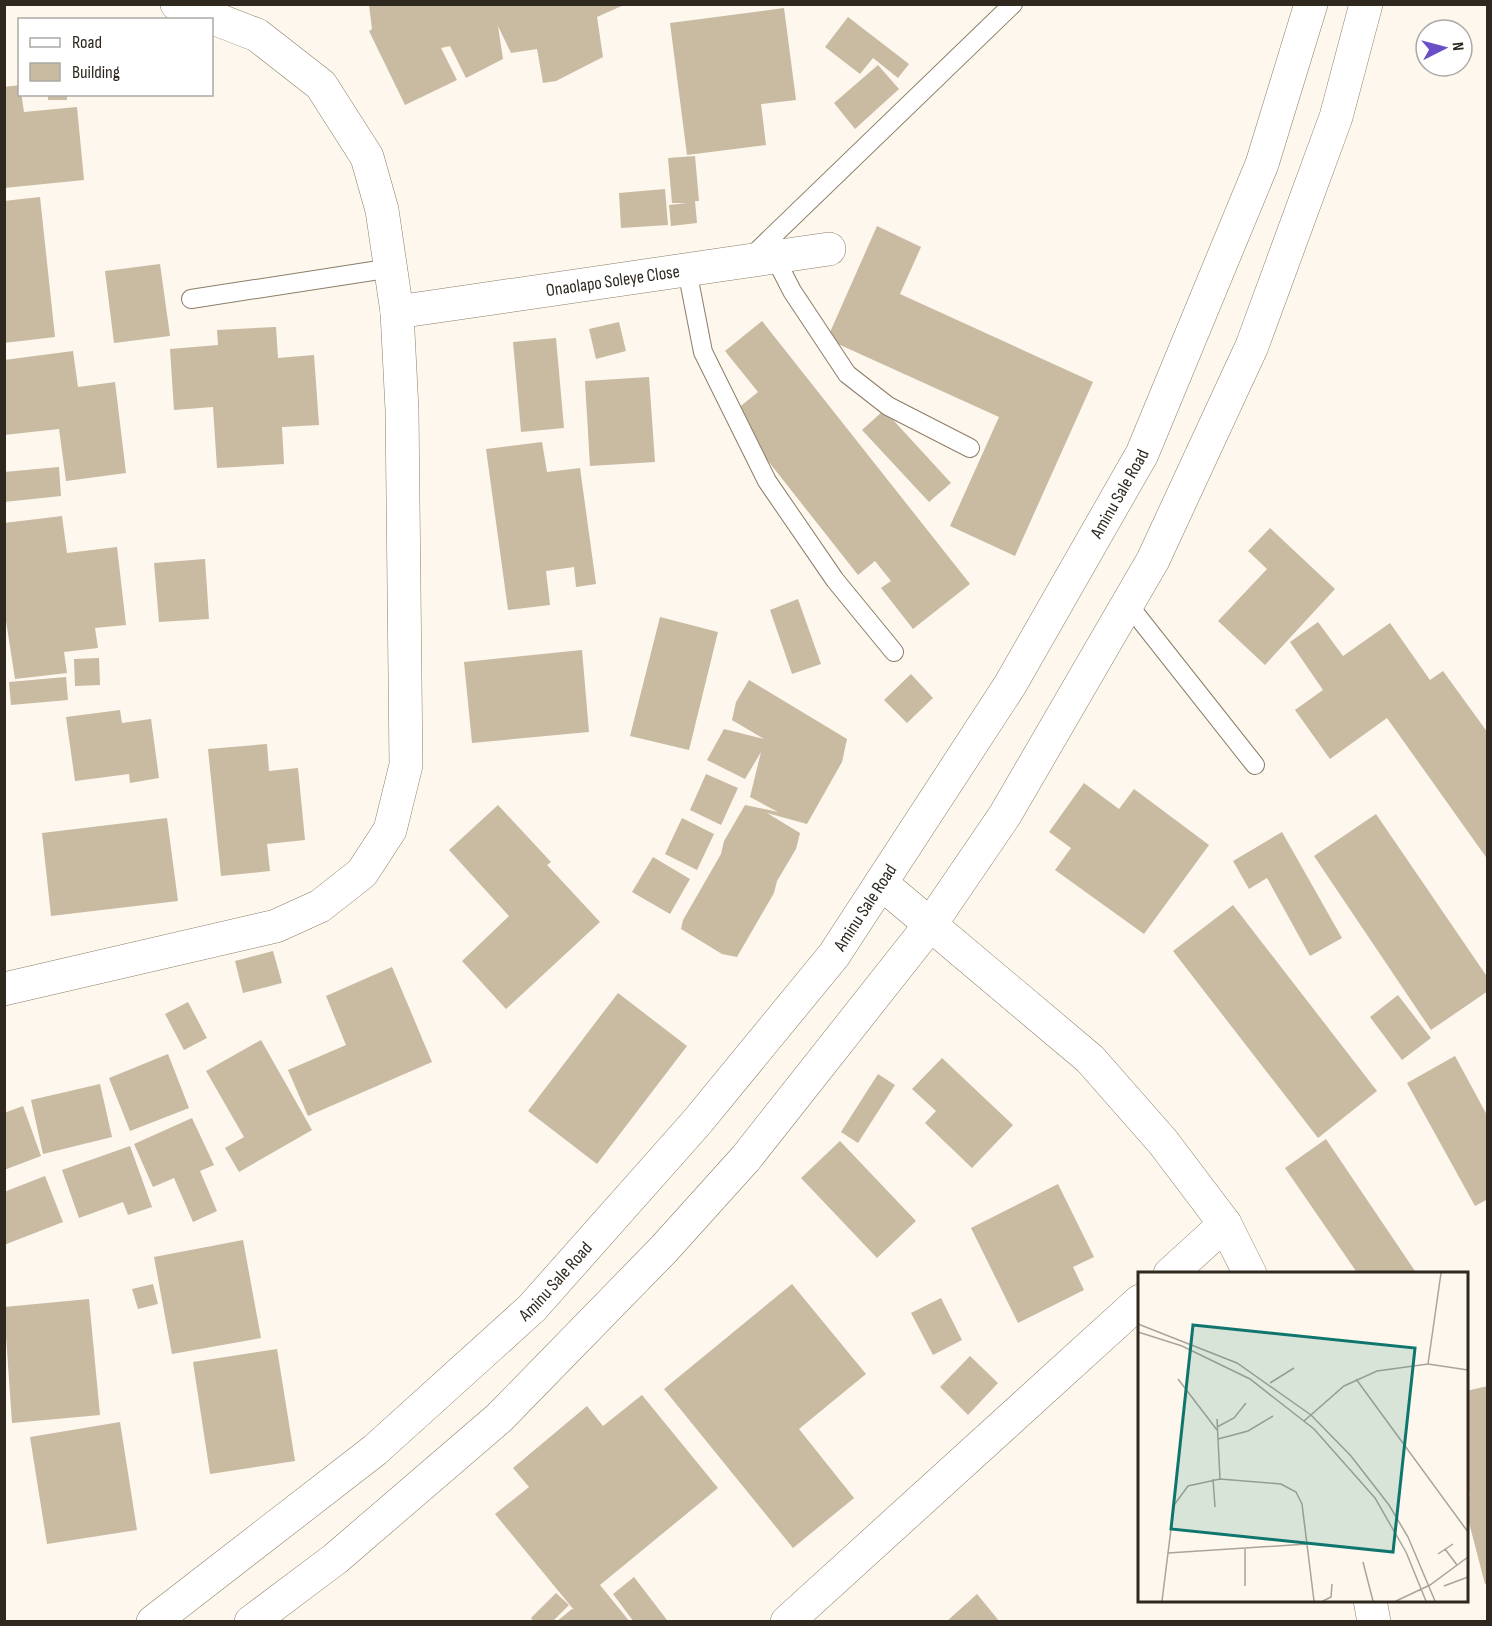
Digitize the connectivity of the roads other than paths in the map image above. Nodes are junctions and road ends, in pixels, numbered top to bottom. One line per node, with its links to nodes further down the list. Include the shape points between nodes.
1 (177, 4): 7 (street, via 257,35 321,85 367,156)
2 (1013, 4): 6 (lane)
3 (1311, 4): 15 (street, Aminu Sale Road, via 1262,165 1142,454 1010,685)
4 (1366, 4): 12 (street, via 1336,117 1252,346 1153,560)
5 (828, 249): 6 (street, Onaolapo Soleye Close)
6 (761, 258): 8 (street, Onaolapo Soleye Close); 11 (lane, via 792,291 847,374 888,406)
7 (392, 268): 9 (lane); 10 (street)
8 (687, 270): 10 (street, Onaolapo Soleye Close); 13 (lane, via 703,352 767,481 836,580)
9 (191, 299)
10 (397, 312): 17 (street, via 402,410 406,765 390,830 362,873 320,906 276,926)
11 (970, 448)
12 (1127, 603): 14 (lane); 16 (street, via 1005,815)
13 (894, 652)
14 (1255, 765)
15 (881, 883): 16 (street); 23 (street, Aminu Sale Road, via 834,955 697,1122 532,1308 375,1450)
16 (930, 925): 18 (street, via 1090,1059 1163,1142); 24 (street, via 746,1158 500,1418 335,1559)
17 (4, 989)
18 (1225, 1224): 19 (street); 20 (street)
19 (1172, 1272)
20 (1249, 1272)
21 (1138, 1303): 25 (street)
22 (1370, 1602): 26 (street)
23 (153, 1622)
24 (251, 1622)
25 (786, 1622)
26 (1374, 1622)

